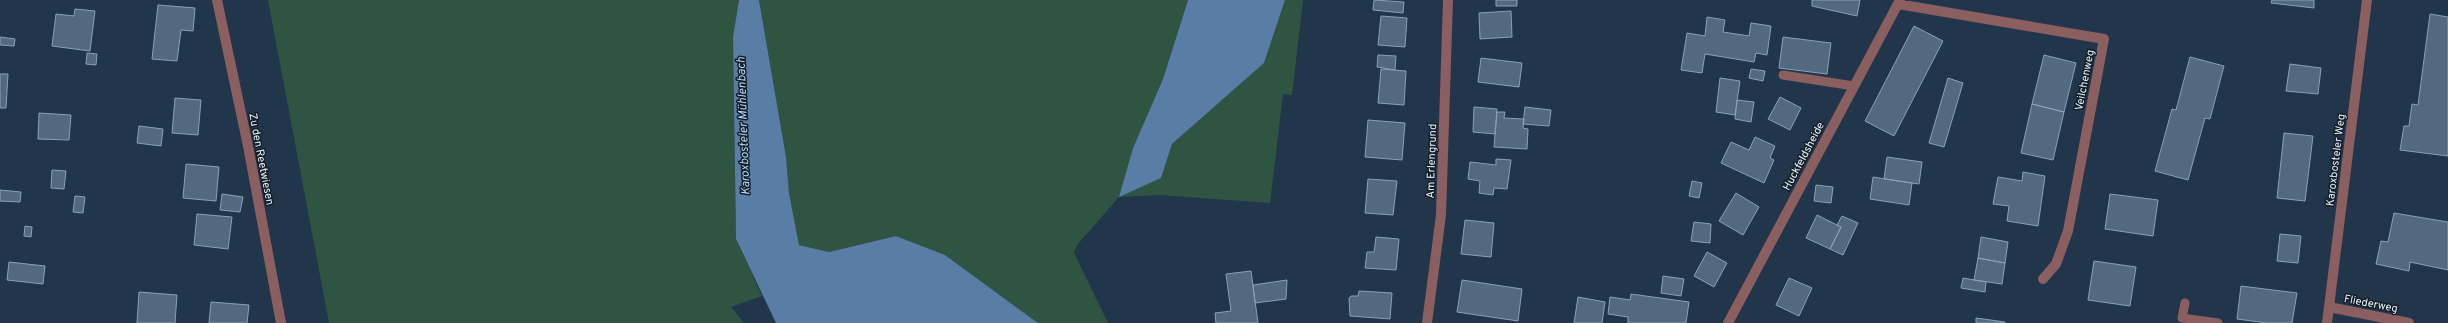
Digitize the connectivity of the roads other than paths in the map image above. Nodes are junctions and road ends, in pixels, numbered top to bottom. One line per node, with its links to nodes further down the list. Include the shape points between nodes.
1 (217, 0): 10 (street, Zu den Reetwiesen, via 248,146)
2 (1448, 0): 11 (street, Am Erlengrund, via 1441,215)
3 (2367, 0): 9 (street, Karoxbosteler Weg)
4 (1899, 2): 6 (street, Huckfeldsheide); 7 (street, Veilchenweg, via 2104,39 2068,231 2056,264)
5 (1783, 75): 6 (lane)
6 (1854, 86): 12 (street, Huckfeldsheide)
7 (2043, 279)
8 (2185, 303): 13 (lane, via 2182,318)
9 (2329, 307): 14 (street, Karoxbosteler Weg); 15 (street, Fliederweg)
10 (281, 323)
11 (1427, 323)
12 (1728, 323)
13 (2218, 323)
14 (2327, 323)
15 (2409, 323)

